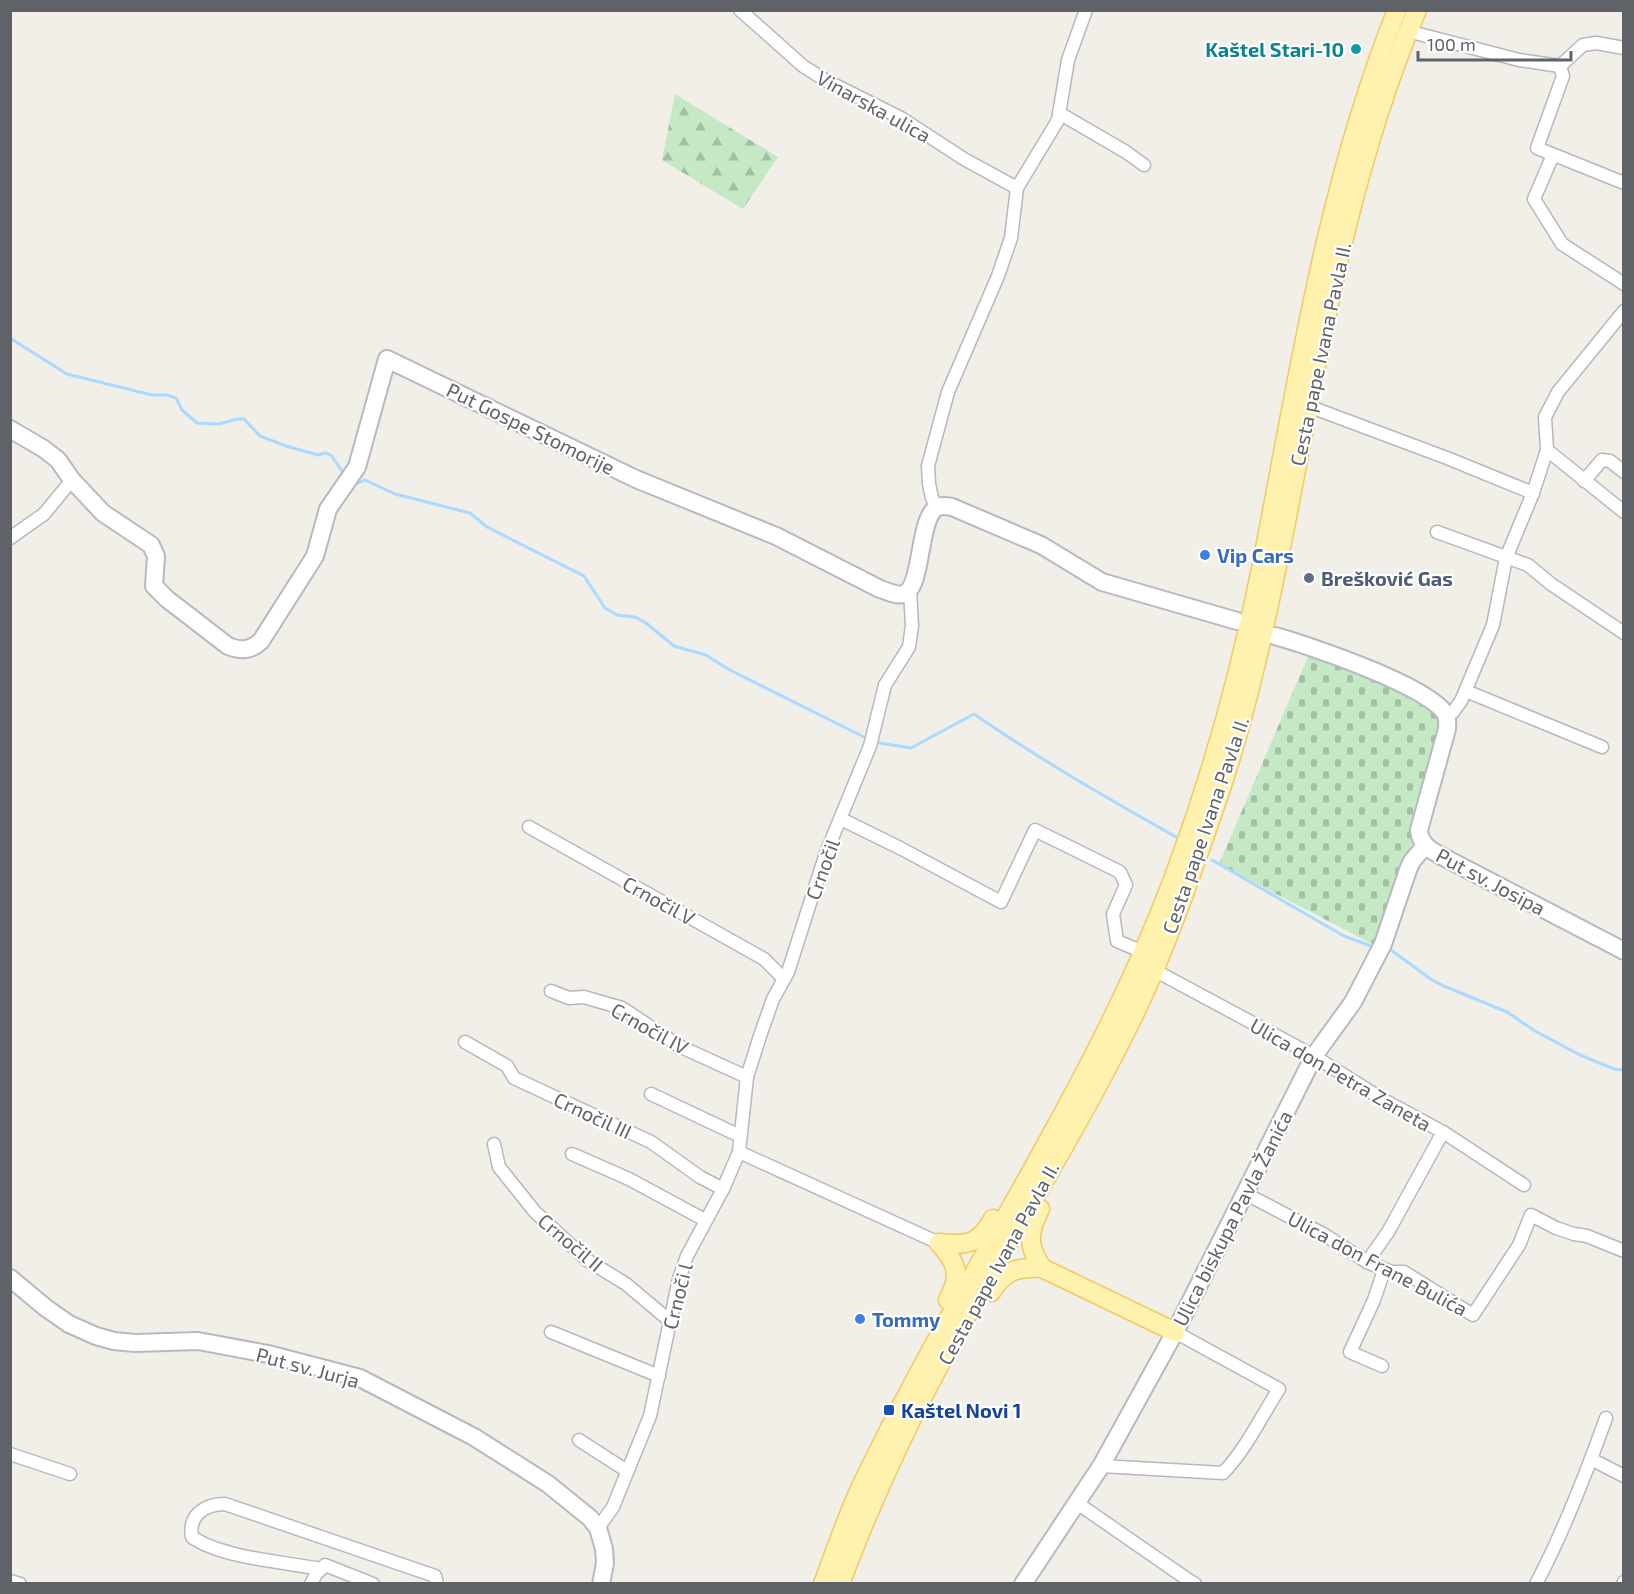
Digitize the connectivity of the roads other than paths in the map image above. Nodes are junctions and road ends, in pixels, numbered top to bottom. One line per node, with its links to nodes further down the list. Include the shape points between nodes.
1 (740, 10): 12 (street, Vinarska ulica, via 803,66 901,118)
2 (1086, 10): 8 (street, via 1068,60)
3 (1397, 10): 28 (main road, Cesta pape Ivana Pavla II., via 1361,112 1334,208)
4 (1417, 10): 15 (main road, Cesta pape Ivana Pavla II., via 1368,148 1330,296)
5 (1419, 34): 7 (street, via 1519,60)
6 (1623, 48): 7 (street, via 1583,45)
7 (1560, 66): 9 (street, via 1563,76 1537,148)
8 (1059, 113): 10 (street); 12 (street)
9 (1553, 154): 11 (street); 13 (street, via 1534,199 1562,244)
10 (1144, 165)
11 (1623, 183)
12 (1017, 189): 22 (street, via 1011,238 948,392 928,466 928,484)
13 (1623, 284)
14 (1623, 311): 17 (street, via 1558,392 1545,417)
15 (1308, 406): 21 (street); 23 (main road, Cesta pape Ivana Pavla II.)
16 (10, 429): 19 (street, Put Gospe Stomorije, via 58,460)
17 (1547, 450): 20 (street); 21 (street)
18 (1623, 472): 20 (street, via 1610,461 1602,460)
19 (72, 480): 26 (street, via 44,514); 29 (street, Put Gospe Stomorije, via 103,513 151,545 156,556 154,586 160,592 228,646 248,650 261,641 315,556 328,509 357,467 387,359 636,479 776,536 880,589 896,594)
20 (1584, 480): 24 (street)
21 (1533, 493): 27 (street)
22 (937, 507): 29 (street, via 930,514); 30 (street, via 952,507 1041,545 1102,582)
23 (1288, 511): 32 (main road, via 1291,543); 35 (main road, Cesta pape Ivana Pavla II.)
24 (1623, 512)
25 (1437, 532): 27 (street)
26 (10, 538)
27 (1506, 558): 31 (street, via 1528,565); 34 (street, via 1492,625)
28 (1261, 571): 30 (main road, via 1246,592); 33 (main road, Cesta pape Ivana Pavla II.)
29 (910, 590): 38 (street, Crnočil, via 909,647 885,685 870,746)
30 (1237, 621): 33 (main road, via 1232,655)
31 (1623, 633)
32 (1275, 636): 35 (main road, via 1265,675); 36 (street, via 1403,683)
33 (1238, 671): 42 (main road, Cesta pape Ivana Pavla II., via 1180,861)
34 (1466, 691): 36 (street, via 1453,712); 37 (street)
35 (1250, 693): 43 (main road, Cesta pape Ivana Pavla II., via 1216,804)
36 (1446, 715): 40 (street, Put sv. Josipa, via 1447,729 1419,830)
37 (1602, 747)
38 (841, 819): 42 (street, via 1001,903 1035,830 1119,872 1126,885 1113,914 1117,941); 44 (street, Crnočil)
39 (529, 827): 44 (street, Crnočil V, via 764,959)
40 (1425, 846): 41 (street, Put sv. Josipa); 47 (street, Ulica biskupa Pavla Žanića, via 1412,861 1383,944 1353,1002)
41 (1623, 951)
42 (1143, 952): 59 (main road, Cesta pape Ivana Pavla II., via 1116,1012)
43 (1154, 970): 47 (street, Ulica don Petra Zaneta); 56 (main road, Cesta pape Ivana Pavla II., via 1110,1061)
44 (784, 980): 48 (street, Crnočil, via 773,999)
45 (551, 991): 48 (street, Crnočil IV, via 622,1008 679,1046)
46 (465, 1042): 57 (street, Crnočil III, via 507,1066 514,1078 651,1142)
47 (1314, 1056): 50 (street, Ulica don Petra Zaneta); 58 (street, Ulica biskupa Pavla Žanića)
48 (747, 1077): 51 (street, Crnočil)
49 (651, 1094): 51 (street)
50 (1443, 1132): 55 (street, Ulica don Petra Zaneta); 63 (street)
51 (740, 1136): 53 (street, Crnočil)
52 (494, 1144): 67 (street, Crnočil II, via 499,1167 535,1212 587,1260 626,1284)
53 (739, 1152): 57 (street, Crnoči l); 61 (street)
54 (572, 1154): 60 (street)
55 (1524, 1185)
56 (1041, 1187): 64 (main road, via 1041,1206 1030,1242); 68 (main road, Cesta pape Ivana Pavla II.)
57 (723, 1189): 60 (street, Crnoči l)
58 (1246, 1194): 63 (street, Ulica don Frane Bulića); 70 (street, Ulica biskupa Pavla Žanića)
59 (1016, 1197): 61 (main road, via 999,1209 984,1235 955,1245); 71 (main road, Cesta pape Ivana Pavla II.)
60 (705, 1220): 67 (street, Crnoči l, via 679,1279)
61 (939, 1243): 71 (main road, via 955,1265 956,1283 939,1316)
62 (1623, 1251): 65 (street, Ulica don Frane Bulića, via 1531,1215 1519,1245 1473,1315 1404,1272)
63 (1367, 1262): 65 (street, Ulica don Frane Bulića)
64 (1042, 1268): 68 (main road, via 1012,1271 1004,1276 974,1320); 70 (main road)
65 (1384, 1270): 72 (street, via 1350,1352)
66 (10, 1278): 83 (street, Put sv. Jurja, via 69,1324 96,1336 114,1341 198,1341 360,1378 474,1437 548,1484)
67 (670, 1321): 73 (street, Crnoči l)
68 (962, 1327): 92 (main road, Cesta pape Ivana Pavla II., via 901,1442)
69 (551, 1332): 73 (street)
70 (1175, 1332): 78 (street, Ulica biskupa Pavla Žanića); 78 (street, via 1279,1389 1238,1457 1223,1473)
71 (939, 1334): 91 (main road, Cesta pape Ivana Pavla II., via 859,1492)
72 (1382, 1366)
73 (659, 1376): 79 (street, Crnoči l, via 650,1416)
74 (1606, 1418): 77 (street)
75 (579, 1440): 79 (street)
76 (10, 1454): 80 (street)
77 (1591, 1459): 81 (street); 95 (street)
78 (1101, 1466): 82 (street, Ulica biskupa Pavla Žanića)
79 (627, 1471): 83 (street, Crnoči l, via 613,1507)
80 (70, 1474)
81 (1623, 1476)
82 (1077, 1503): 93 (street, Ulica biskupa Pavla Žanića); 94 (street)
83 (598, 1528): 90 (street, via 605,1563)
84 (321, 1569): 87 (street); 88 (street, via 325,1565); 89 (street, via 220,1551 192,1537 190,1527 196,1516 212,1504 225,1504 435,1576)
85 (10, 1581): 86 (street)
86 (20, 1584)
87 (311, 1584)
88 (373, 1584)
89 (437, 1584)
90 (601, 1584)
91 (823, 1584)
92 (840, 1584)
93 (1023, 1584)
94 (1195, 1584)
95 (1536, 1584)

